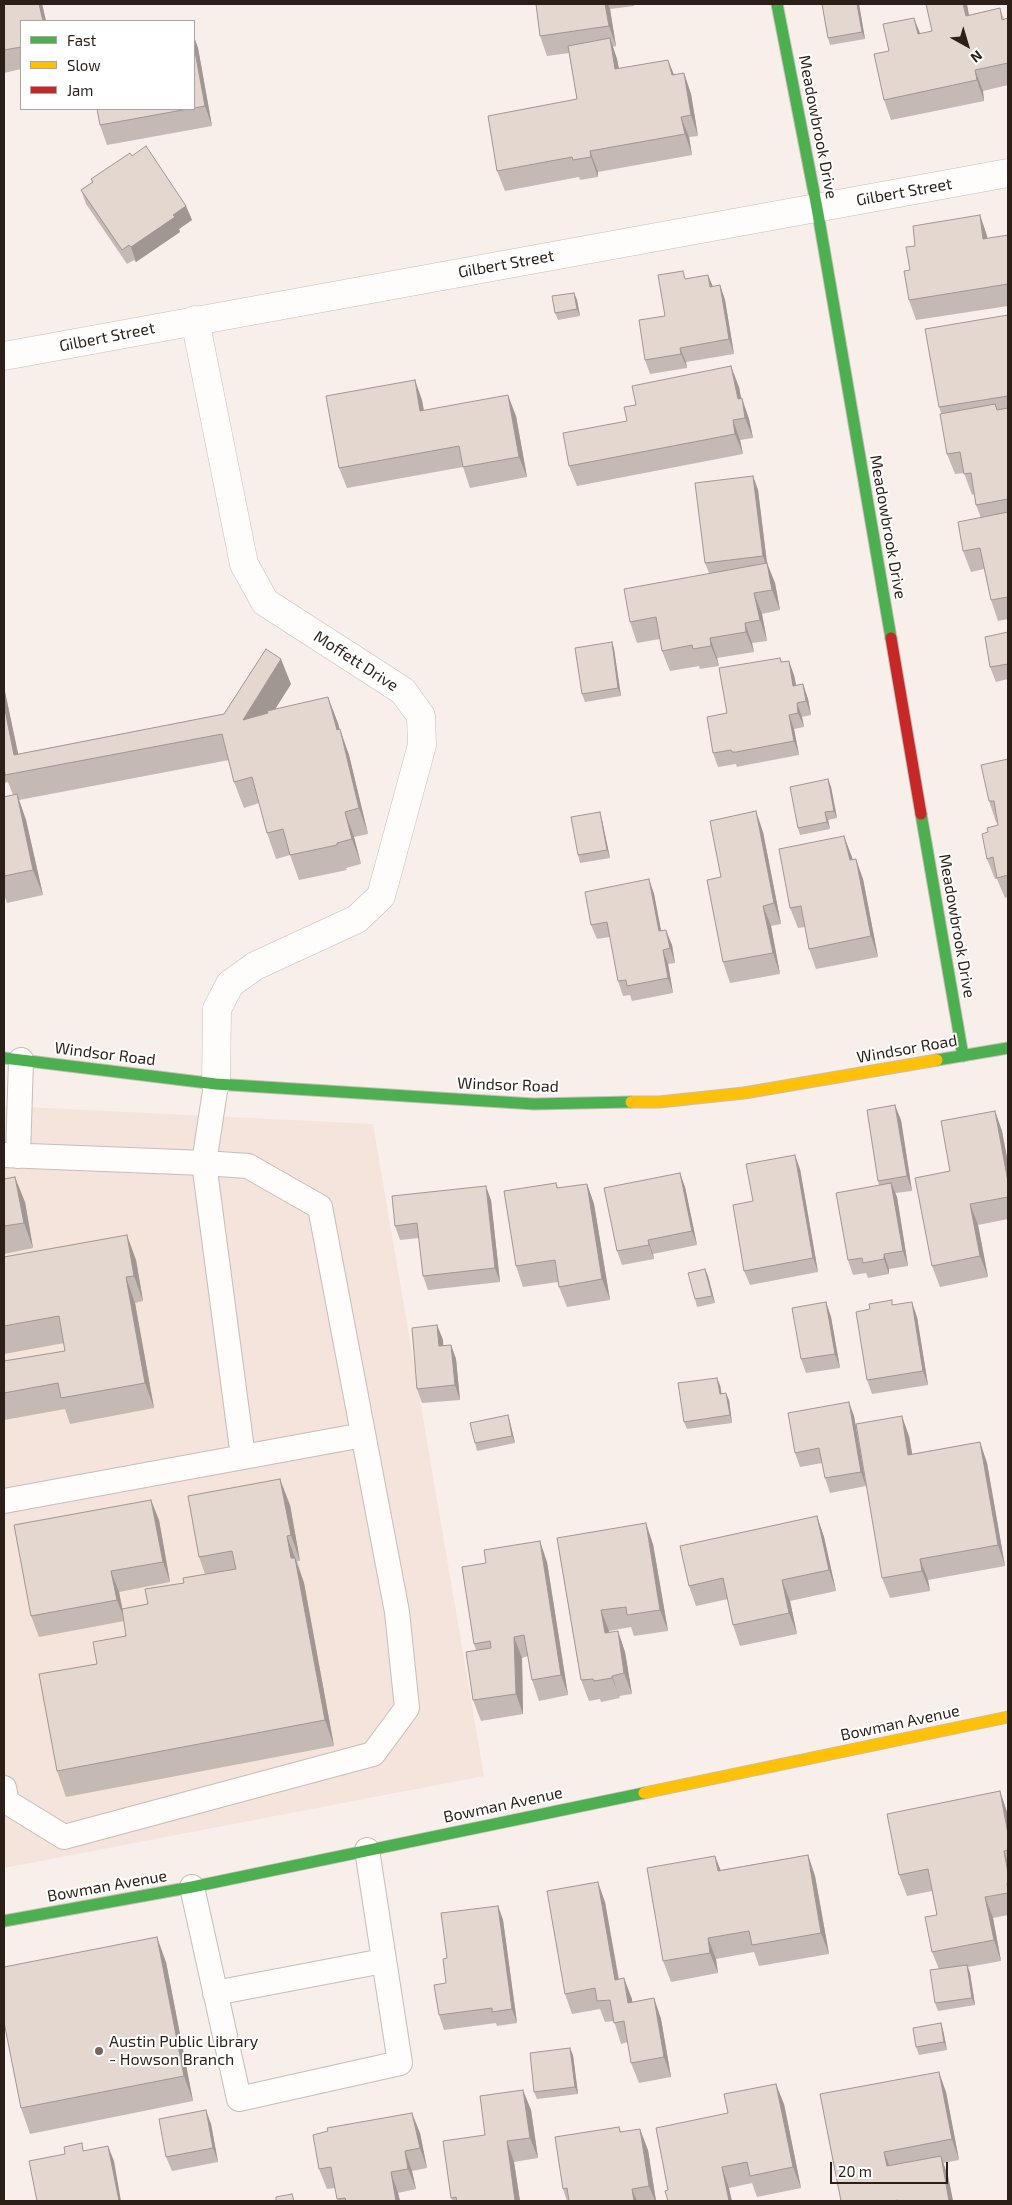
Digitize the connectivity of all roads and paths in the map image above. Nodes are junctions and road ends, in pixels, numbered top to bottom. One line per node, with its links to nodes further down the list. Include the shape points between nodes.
1 (777, 4): 3 (street, Meadowbrook Drive)
2 (1008, 173): 3 (street, Gilbert Street)
3 (817, 208): 4 (street, Gilbert Street); 7 (street, Meadowbrook Drive)
4 (196, 320): 5 (street, Gilbert Street); 9 (street, Moffett Drive, via 244,564 265,602 403,691 421,716 422,745 381,896 357,919 255,966 230,984 217,1009)
5 (4, 356)
6 (1008, 1048): 7 (street, Windsor Road)
7 (963, 1056): 9 (street, Windsor Road, via 744,1093 659,1102 534,1104)
8 (12, 1059): 9 (street, Windsor Road); 10 (lane)
9 (216, 1084): 11 (lane)
10 (11, 1155): 11 (lane)
11 (204, 1163): 12 (lane, via 248,1166 320,1207); 13 (lane)
12 (363, 1435): 13 (lane); 16 (lane, via 397,1612 407,1708 373,1754 64,1837 7,1802)
13 (243, 1457): 14 (lane)
14 (4, 1501)
15 (1008, 1717): 17 (street, Bowman Avenue)
16 (4, 1788)
17 (367, 1850): 18 (street, Bowman Avenue); 20 (lane)
18 (192, 1887): 19 (street, Bowman Avenue); 21 (lane)
19 (4, 1921)
20 (383, 1961): 21 (lane); 21 (lane, via 400,2063 239,2099)
21 (215, 1993)

